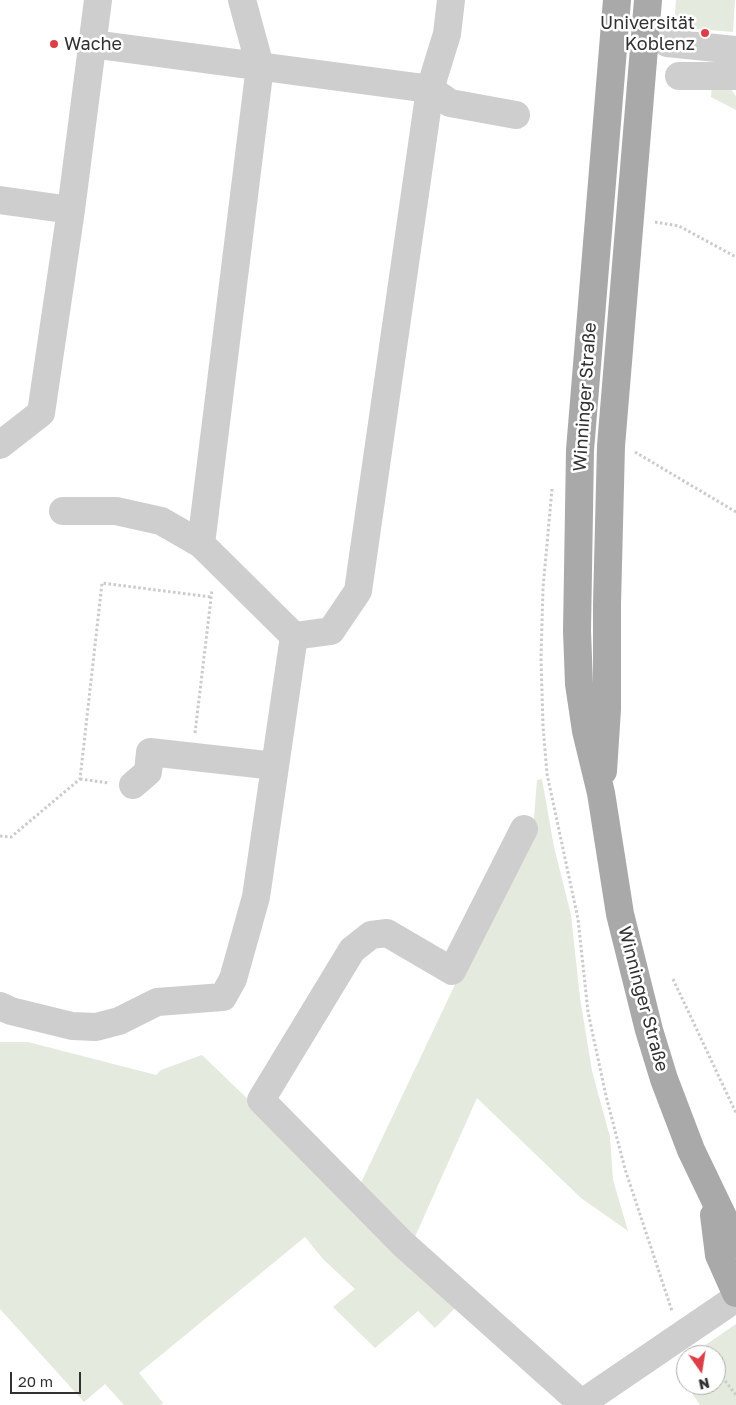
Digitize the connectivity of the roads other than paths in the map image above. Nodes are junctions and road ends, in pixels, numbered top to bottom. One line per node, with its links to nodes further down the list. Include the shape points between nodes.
1 (98, 0): 7 (street)
2 (242, 0): 9 (street)
3 (451, 0): 12 (street, via 447,34)
4 (617, 0): 22 (main road, Winninger Straße, via 583,410 579,526 579,684)
5 (648, 0): 22 (main road, Winninger Straße, via 612,446 607,709)
6 (667, 43): 8 (street)
7 (92, 44): 9 (street); 15 (street)
8 (736, 50)
9 (260, 66): 12 (street); 18 (street)
10 (679, 76): 11 (street)
11 (736, 76)
12 (430, 89): 13 (street, via 450,103); 19 (street, via 358,591 332,631)
13 (516, 115)
14 (0, 200): 15 (street)
15 (71, 210): 16 (street, via 41,413)
16 (0, 445)
17 (63, 511): 18 (street, via 116,511 161,521)
18 (209, 551): 19 (street)
19 (294, 636): 20 (street)
20 (275, 766): 21 (street, via 150,752 148,772); 24 (street, via 256,897 233,979 224,997 158,1002 119,1021 96,1027 72,1026)
21 (133, 785)
22 (601, 793): 25 (main road, Winninger Straße, via 620,914 649,1030 677,1115)
23 (524, 829): 30 (street, via 452,971 387,934 371,935 352,950 260,1100 402,1244)
24 (0, 1006)
25 (713, 1198): 26 (main road); 27 (main road); 28 (main road, via 719,1255)
26 (736, 1218)
27 (736, 1244)
28 (736, 1293)
29 (736, 1298): 30 (street, via 683,1322)
30 (580, 1404)

